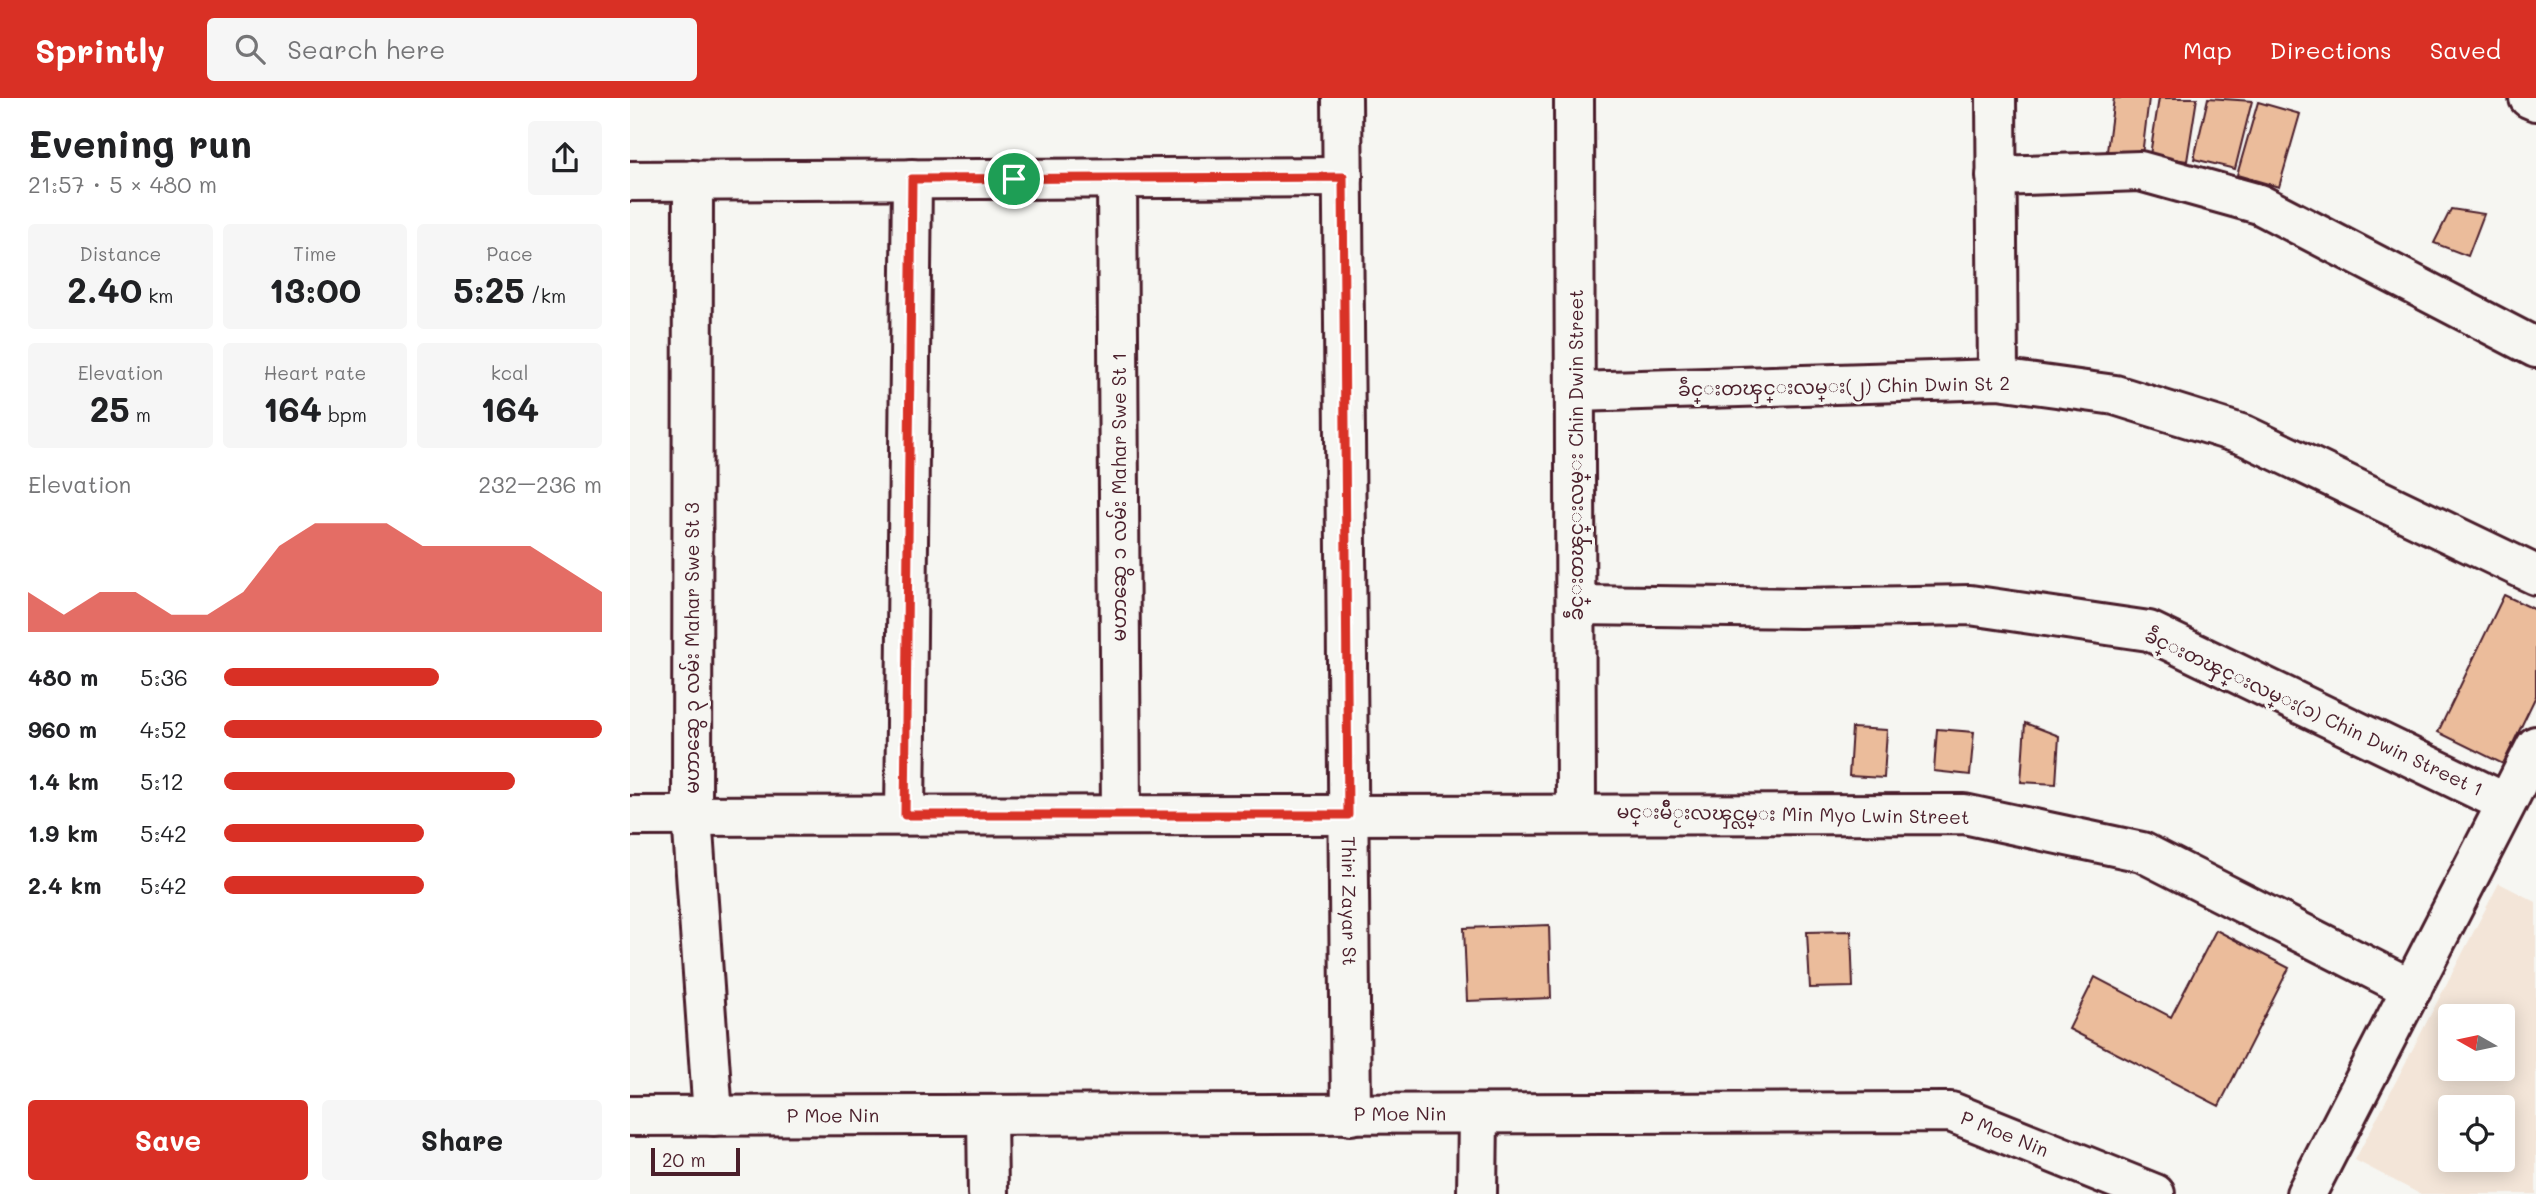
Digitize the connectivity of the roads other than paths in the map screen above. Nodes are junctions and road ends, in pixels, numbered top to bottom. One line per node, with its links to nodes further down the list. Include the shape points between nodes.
1 (1342, 98): 7 (street, Thiri Zayar St)
2 (1574, 98): 14 (street, ခဵင္းတၾင္းလမ္း Chin Dwin Street)
3 (1996, 98): 6 (street)
4 (2529, 98): 5 (street)
5 (2536, 101)
6 (1996, 176): 12 (street, via 2140,171 2259,204); 13 (street)
7 (1343, 177): 8 (street); 22 (street, Thiri Zayar St)
8 (1117, 178): 9 (street); 21 (street, မဟာဆွေ ၁ လမ်း Mahar Swe St 1)
9 (912, 179): 10 (street); 20 (street)
10 (693, 180): 11 (street); 24 (street, မဟာဆွေ ၃ လမ်း Mahar Swe St 3)
11 (630, 181)
12 (2536, 348)
13 (1998, 379): 14 (street, ခဵင္းတၾင္းလမ္း(၂) Chin Dwin St 2); 15 (street, ခဵင္းတၾင္းလမ္း(၂) Chin Dwin St 2, via 2115,395 2244,435)
14 (1576, 392): 16 (street, ခဵင္းတၾင္းလမ္း Chin Dwin Street)
15 (2536, 575)
16 (1577, 605): 18 (street, ခဵင္းတၾင္းလမ္း(၁) Chin Dwin Street 1, via 1970,605 2149,631); 19 (street, ခဵင္းတၾင္းလမ္း Chin Dwin Street)
17 (2536, 746): 18 (street)
18 (2505, 803): 25 (street)
19 (1576, 812): 22 (street, မင္းမဵိႂးလၾင္လမ္း Min Myo Lwin Street); 25 (street, မင္းမဵိႂးလၾင္လမ္း Min Myo Lwin Street, via 1978,816 2142,852)
20 (905, 815): 21 (street, မင္းမဵိႂးလၾင္လမ္း Min Myo Lwin Street); 24 (street, မင္းမဵိႂးလၾင္လမ္း Min Myo Lwin Street)
21 (1121, 815): 22 (street, မင္းမဵိႂးလၾင္လမ္း Min Myo Lwin Street)
22 (1348, 815): 27 (street, Thiri Zayar St)
23 (630, 816): 24 (street, မင္းမဵိႂးလၾင္လမ္း Min Myo Lwin Street)
24 (692, 816): 30 (street, မဟာဆွေ ၃ လမ်း Mahar Swe St 3)
25 (2412, 989): 34 (street)
26 (987, 1115): 27 (street, P Moe Nin); 30 (street, P Moe Nin); 31 (street)
27 (1351, 1115): 28 (street, P Moe Nin)
28 (1478, 1115): 32 (street); 33 (street, P Moe Nin, via 1951,1112)
29 (630, 1116): 30 (street, P Moe Nin)
30 (713, 1116)
31 (988, 1194)
32 (1478, 1194)
33 (2155, 1194)
34 (2306, 1194)

